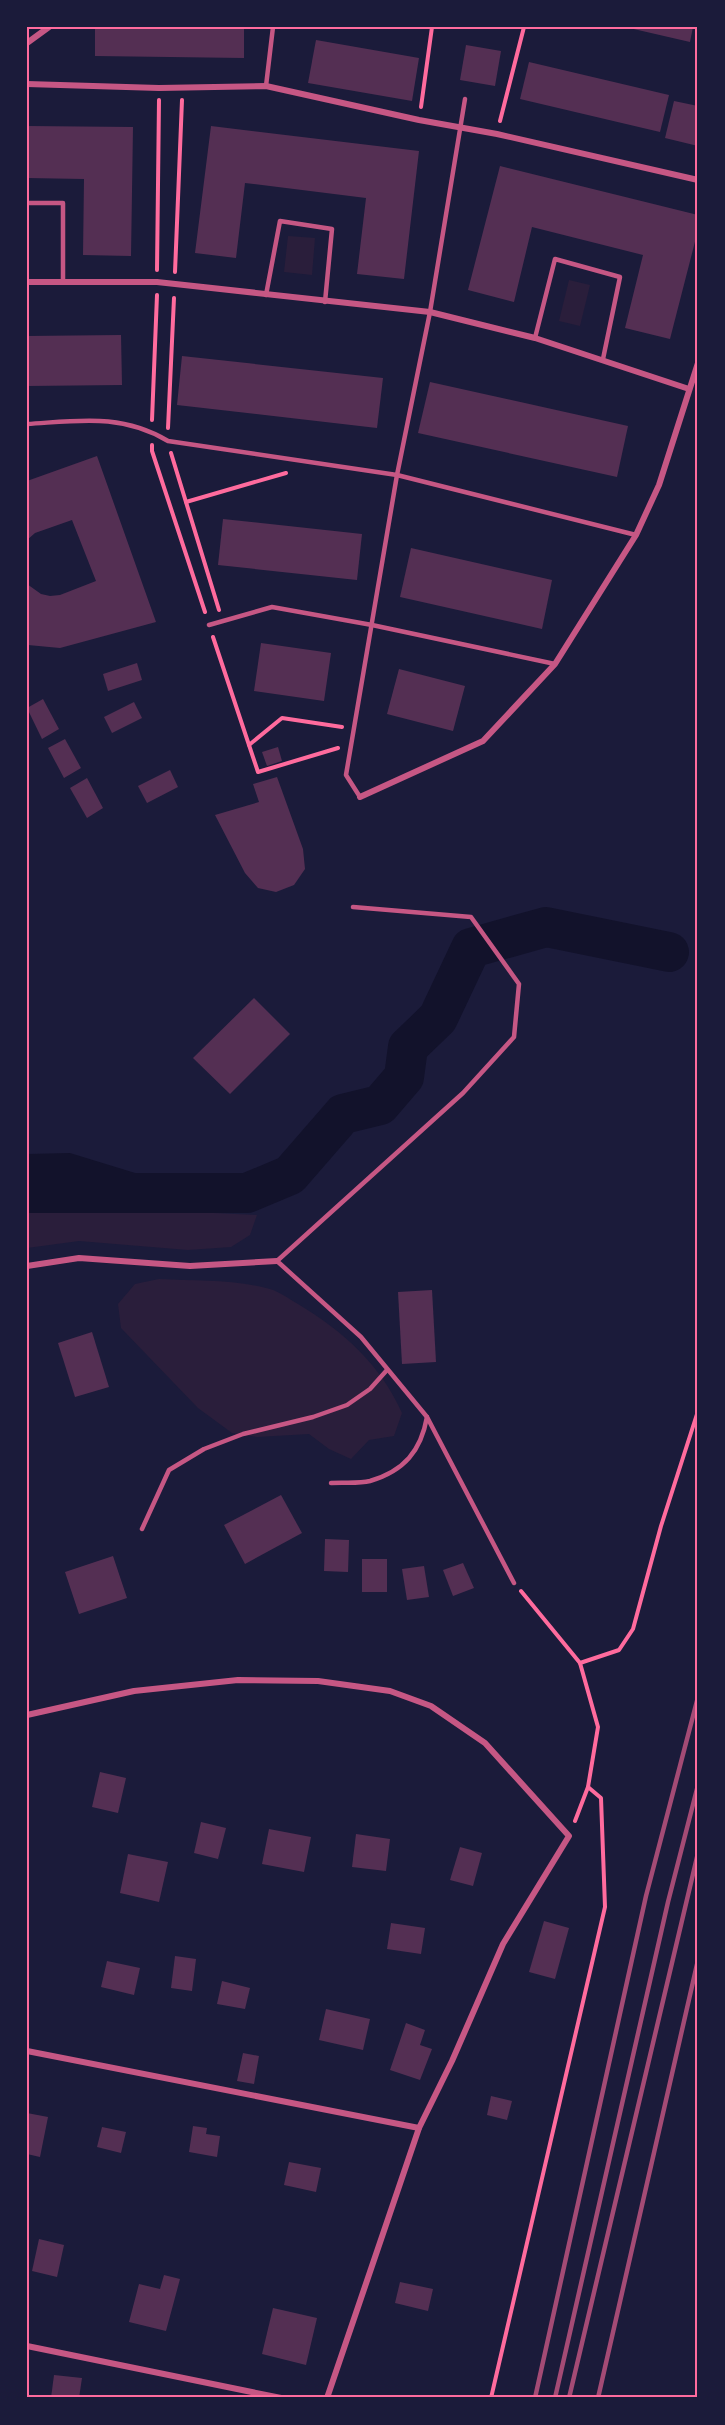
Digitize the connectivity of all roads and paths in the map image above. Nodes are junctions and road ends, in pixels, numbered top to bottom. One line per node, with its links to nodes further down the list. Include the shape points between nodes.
1 (49, 27): 5 (street)
2 (273, 27): 7 (lane)
3 (432, 27): 10 (path)
4 (524, 27): 12 (path)
5 (27, 43)
6 (27, 84): 8 (street)
7 (266, 86): 8 (street); 10 (street)
8 (183, 87): 17 (path)
9 (465, 99): 11 (lane)
10 (419, 120): 11 (street)
11 (460, 127): 12 (street); 20 (lane)
12 (497, 134): 13 (street)
13 (698, 180)
14 (27, 203): 16 (lane, via 63,203)
15 (27, 282): 16 (street)
16 (63, 282): 17 (street)
17 (174, 284): 18 (street); 26 (path)
18 (266, 296): 19 (street); 19 (lane, via 280,221 332,229)
19 (325, 302): 20 (street)
20 (430, 312): 21 (street); 28 (lane)
21 (535, 338): 22 (street); 22 (lane, via 555,258 620,277)
22 (603, 359): 24 (street)
23 (698, 363): 24 (street)
24 (688, 389): 30 (street, via 659,484)
25 (27, 424): 26 (lane, via 105,420 152,432)
26 (168, 441): 28 (lane); 29 (path)
27 (288, 472): 29 (path)
28 (397, 475): 30 (lane); 33 (lane)
29 (186, 502): 31 (path)
30 (636, 535): 34 (street)
31 (222, 621): 32 (lane); 33 (lane, via 272,607)
32 (209, 625)
33 (372, 625): 34 (lane); 35 (lane)
34 (555, 664): 39 (street, via 483,741)
35 (354, 729): 36 (lane); 37 (path, via 282,718)
36 (352, 743): 38 (path); 39 (lane, via 346,775)
37 (249, 745)
38 (258, 772)
39 (360, 797)
40 (353, 908): 41 (lane, via 471,917 519,984 514,1037 463,1093)
41 (277, 1261): 42 (street, via 190,1266 79,1258); 43 (lane, via 361,1337)
42 (27, 1266)
43 (387, 1370): 45 (lane); 47 (lane, via 370,1389 347,1405 243,1434 204,1449 170,1470)
44 (698, 1411): 49 (path, via 633,1629 619,1650)
45 (427, 1417): 46 (lane, via 424,1436 413,1455 396,1470 369,1481); 48 (lane)
46 (332, 1483)
47 (142, 1529)
48 (514, 1582): 49 (path)
49 (580, 1663): 51 (path, via 598,1727)
50 (27, 1714): 52 (street, via 134,1691 238,1680 318,1681 390,1691 431,1706 485,1743)
51 (588, 1787): 52 (path); 58 (path, via 601,1798 605,1907)
52 (569, 1836): 54 (street, via 503,1944)
53 (27, 2051): 54 (street)
54 (419, 2128): 57 (street)
55 (27, 2346): 56 (street)
56 (281, 2398)
57 (327, 2398)
58 (491, 2398)

